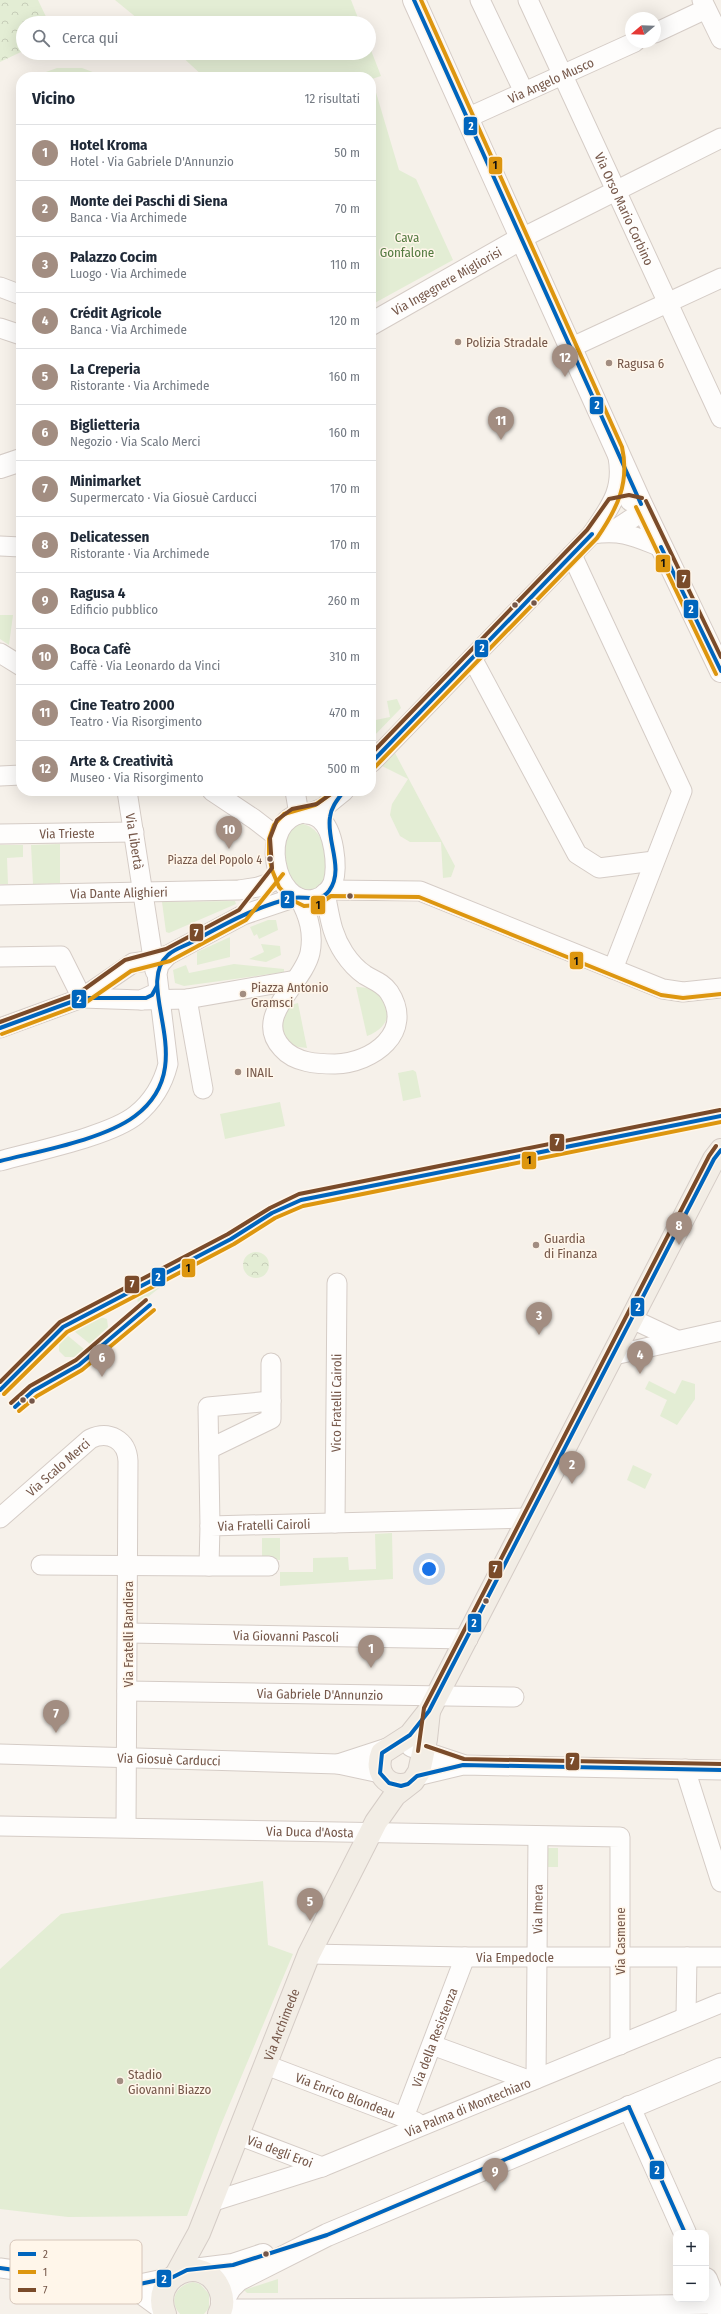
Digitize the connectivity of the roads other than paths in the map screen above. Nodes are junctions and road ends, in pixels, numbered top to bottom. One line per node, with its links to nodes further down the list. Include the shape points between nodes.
1 (414, 0): 10 (street)
2 (480, 0): 9 (street)
3 (528, 0): 8 (street, Via Orso Mario Corbino)
4 (704, 5): 5 (street); 6 (street)
5 (661, 30)
6 (720, 40)
7 (625, 47): 8 (street, Via Angelo Musco)
8 (563, 75): 9 (street, Via Angelo Musco); 12 (street, Via Orso Mario Corbino)
9 (524, 92): 10 (street, Via Angelo Musco)
10 (467, 118): 13 (street)
11 (721, 138): 12 (street)
12 (616, 190): 13 (street); 17 (street, Via Orso Mario Corbino)
13 (522, 238): 18 (street, Via Ingegnere Migliorisi); 21 (street)
14 (721, 278): 17 (street)
15 (0, 287): 16 (street)
16 (16, 293)
17 (668, 303): 21 (street); 22 (street, Via Orso Mario Corbino)
18 (376, 321)
19 (0, 328): 20 (street)
20 (16, 333)
21 (572, 347): 23 (street)
22 (721, 418)
23 (617, 449): 26 (street, via 620,476); 27 (street)
24 (16, 462): 25 (street)
25 (0, 467)
26 (613, 503): 27 (street, via 629,501); 29 (street)
27 (641, 504): 28 (street, via 636,515); 32 (street)
28 (613, 531): 29 (street); 32 (street)
29 (592, 534): 33 (street)
30 (0, 546): 31 (street)
31 (16, 547)
32 (662, 547): 37 (street)
33 (572, 555): 35 (street); 51 (street, via 682,791)
34 (0, 653): 36 (street)
35 (472, 658): 38 (street); 51 (street, via 577,854 599,868)
36 (16, 663)
37 (721, 671)
38 (376, 758)
39 (16, 775): 40 (street)
40 (0, 776)
41 (128, 796): 48 (street, Via Libertà)
42 (220, 796): 50 (street)
43 (297, 796): 46 (street)
44 (338, 796): 46 (street, via 323,808)
45 (340, 796): 47 (street, via 329,817)
46 (303, 814): 47 (street, via 320,820); 50 (street, via 285,820)
47 (328, 831): 53 (street, via 334,855 335,877)
48 (134, 832): 49 (street, Via Trieste); 54 (street, Via Libertà)
49 (0, 834)
50 (276, 836): 52 (street)
51 (654, 862): 59 (street)
52 (274, 876): 54 (street, Via Dante Alighieri, via 258,887 239,890); 56 (street); 57 (street)
53 (327, 892): 56 (street, via 313,899); 59 (street, via 420,891); 66 (street, via 333,934 356,968 384,986 393,999 397,1014 395,1030 387,1043 370,1054 345,1063 325,1064 302,1060 284,1051 274,1037)
54 (144, 893): 55 (street, Via Dante Alighieri); 61 (street, Via Libertà)
55 (0, 895)
56 (297, 898): 57 (street); 60 (street, via 310,919 311,943 306,966)
57 (243, 915): 61 (street)
58 (0, 957): 64 (street, via 61,956)
59 (613, 969): 63 (street, via 663,989 683,992)
60 (296, 980): 62 (street); 66 (street, via 274,1016)
61 (154, 982): 62 (street); 64 (street); 64 (street); 67 (street); 69 (street, via 168,1064 165,1078 147,1104 123,1123)
62 (251, 988): 66 (street, via 259,990 267,999)
63 (721, 988)
64 (82, 998): 65 (street)
65 (0, 1028)
66 (272, 1028)
67 (203, 1089)
68 (721, 1150): 71 (main road)
69 (0, 1161)
70 (336, 1283): 81 (street, Vico Fratelli Cairoli)
71 (632, 1319): 73 (street); 74 (main road)
72 (721, 1331): 73 (street)
73 (677, 1340): 74 (street)
74 (614, 1355): 80 (main road)
75 (271, 1363): 76 (street)
76 (271, 1401): 78 (street, via 271,1418); 78 (street, via 208,1407)
77 (121, 1443): 79 (street, Via Scalo Merci, via 116,1438 104,1435 90,1439); 86 (street, Via Fratelli Bandiera, via 128,1454)
78 (209, 1449): 82 (street)
79 (0, 1518)
80 (528, 1518): 81 (street, Via Fratelli Cairoli); 88 (main road)
81 (335, 1523): 82 (street, Via Fratelli Cairoli)
82 (210, 1526): 84 (street, Via Fratelli Cairoli)
83 (41, 1565): 86 (street)
84 (210, 1566): 85 (street); 86 (street)
85 (269, 1566)
86 (128, 1567): 87 (street, Via Fratelli Bandiera)
87 (128, 1633): 88 (street, Via Giovanni Pascoli); 89 (street, Via Fratelli Bandiera)
88 (468, 1638): 91 (main road)
89 (127, 1691): 91 (street, Via Gabriele D'Annunzio); 93 (street, Via Fratelli Bandiera)
90 (514, 1697): 91 (street, Via Gabriele D'Annunzio)
91 (433, 1704): 94 (main road); 94 (main road, via 410,1735)
92 (0, 1754): 93 (street, Via Giosuè Carducci)
93 (126, 1756): 95 (street, Via Giosuè Carducci); 102 (street, Via Fratelli Bandiera)
94 (408, 1760): 95 (street); 96 (street); 96 (street); 99 (main road, via 395,1785); 99 (main road, via 379,1760); 101 (main road, via 395,1795)
95 (338, 1764): 99 (street)
96 (463, 1765): 97 (street)
97 (685, 1769): 98 (street); 105 (street)
98 (721, 1770)
99 (382, 1776): 101 (main road)
100 (0, 1826): 102 (street, Via Duca d'Aosta)
101 (373, 1827): 102 (street, Via Duca d'Aosta); 103 (street, Via Duca d'Aosta); 106 (main road, Via Archimede)
102 (126, 1828)
103 (538, 1836): 104 (street, Via Duca d'Aosta); 107 (street, Via Imera)
104 (620, 1837): 109 (street, Via Casmene)
105 (721, 1882)
106 (309, 1954): 108 (street, Via Empedocle); 116 (main road, Via Archimede)
107 (537, 1956): 108 (street, Via Empedocle); 109 (street, Via Empedocle); 118 (street, Via Imera)
108 (465, 1957): 114 (street, Via della Resistenza)
109 (619, 1957): 110 (street, Via Empedocle); 115 (street, Via Casmene)
110 (687, 1957): 111 (street, Via Empedocle); 113 (street)
111 (721, 1957)
112 (721, 2003): 113 (street, Via Palma di Montechiaro)
113 (686, 2016): 115 (street, Via Palma di Montechiaro)
114 (432, 2045): 118 (street); 120 (street, Via della Resistenza)
115 (620, 2045): 118 (street, Via Palma di Montechiaro)
116 (266, 2065): 120 (street, Via Enrico Blondeau); 122 (main road, Via Archimede)
117 (721, 2069): 119 (street)
118 (534, 2080): 121 (street, Via Palma di Montechiaro)
119 (629, 2107): 125 (street); 127 (street)
120 (404, 2118): 121 (street, Via Enrico Blondeau)
121 (425, 2126): 123 (street, Via Palma di Montechiaro)
122 (238, 2135): 123 (street, Via degli Eroi); 124 (main road, Via Archimede)
123 (322, 2167): 124 (street, Via Palma di Montechiaro)
124 (211, 2202): 126 (main road, Via Archimede)
125 (684, 2230)
126 (199, 2233): 130 (main road, Via Archimede); 130 (main road, Via Archimede, via 201,2254)
127 (327, 2235): 130 (street, via 233,2265); 135 (street, via 238,2280 230,2288)
128 (0, 2268): 129 (street)
129 (10, 2269)
130 (192, 2274): 131 (street); 135 (main road, via 222,2293); 138 (main road, via 163,2293)
131 (142, 2284)
132 (709, 2285): 134 (street)
133 (142, 2295): 138 (street)
134 (719, 2307): 137 (street)
135 (220, 2309): 136 (street)
136 (319, 2311): 137 (street)
137 (453, 2311)
138 (165, 2313)

